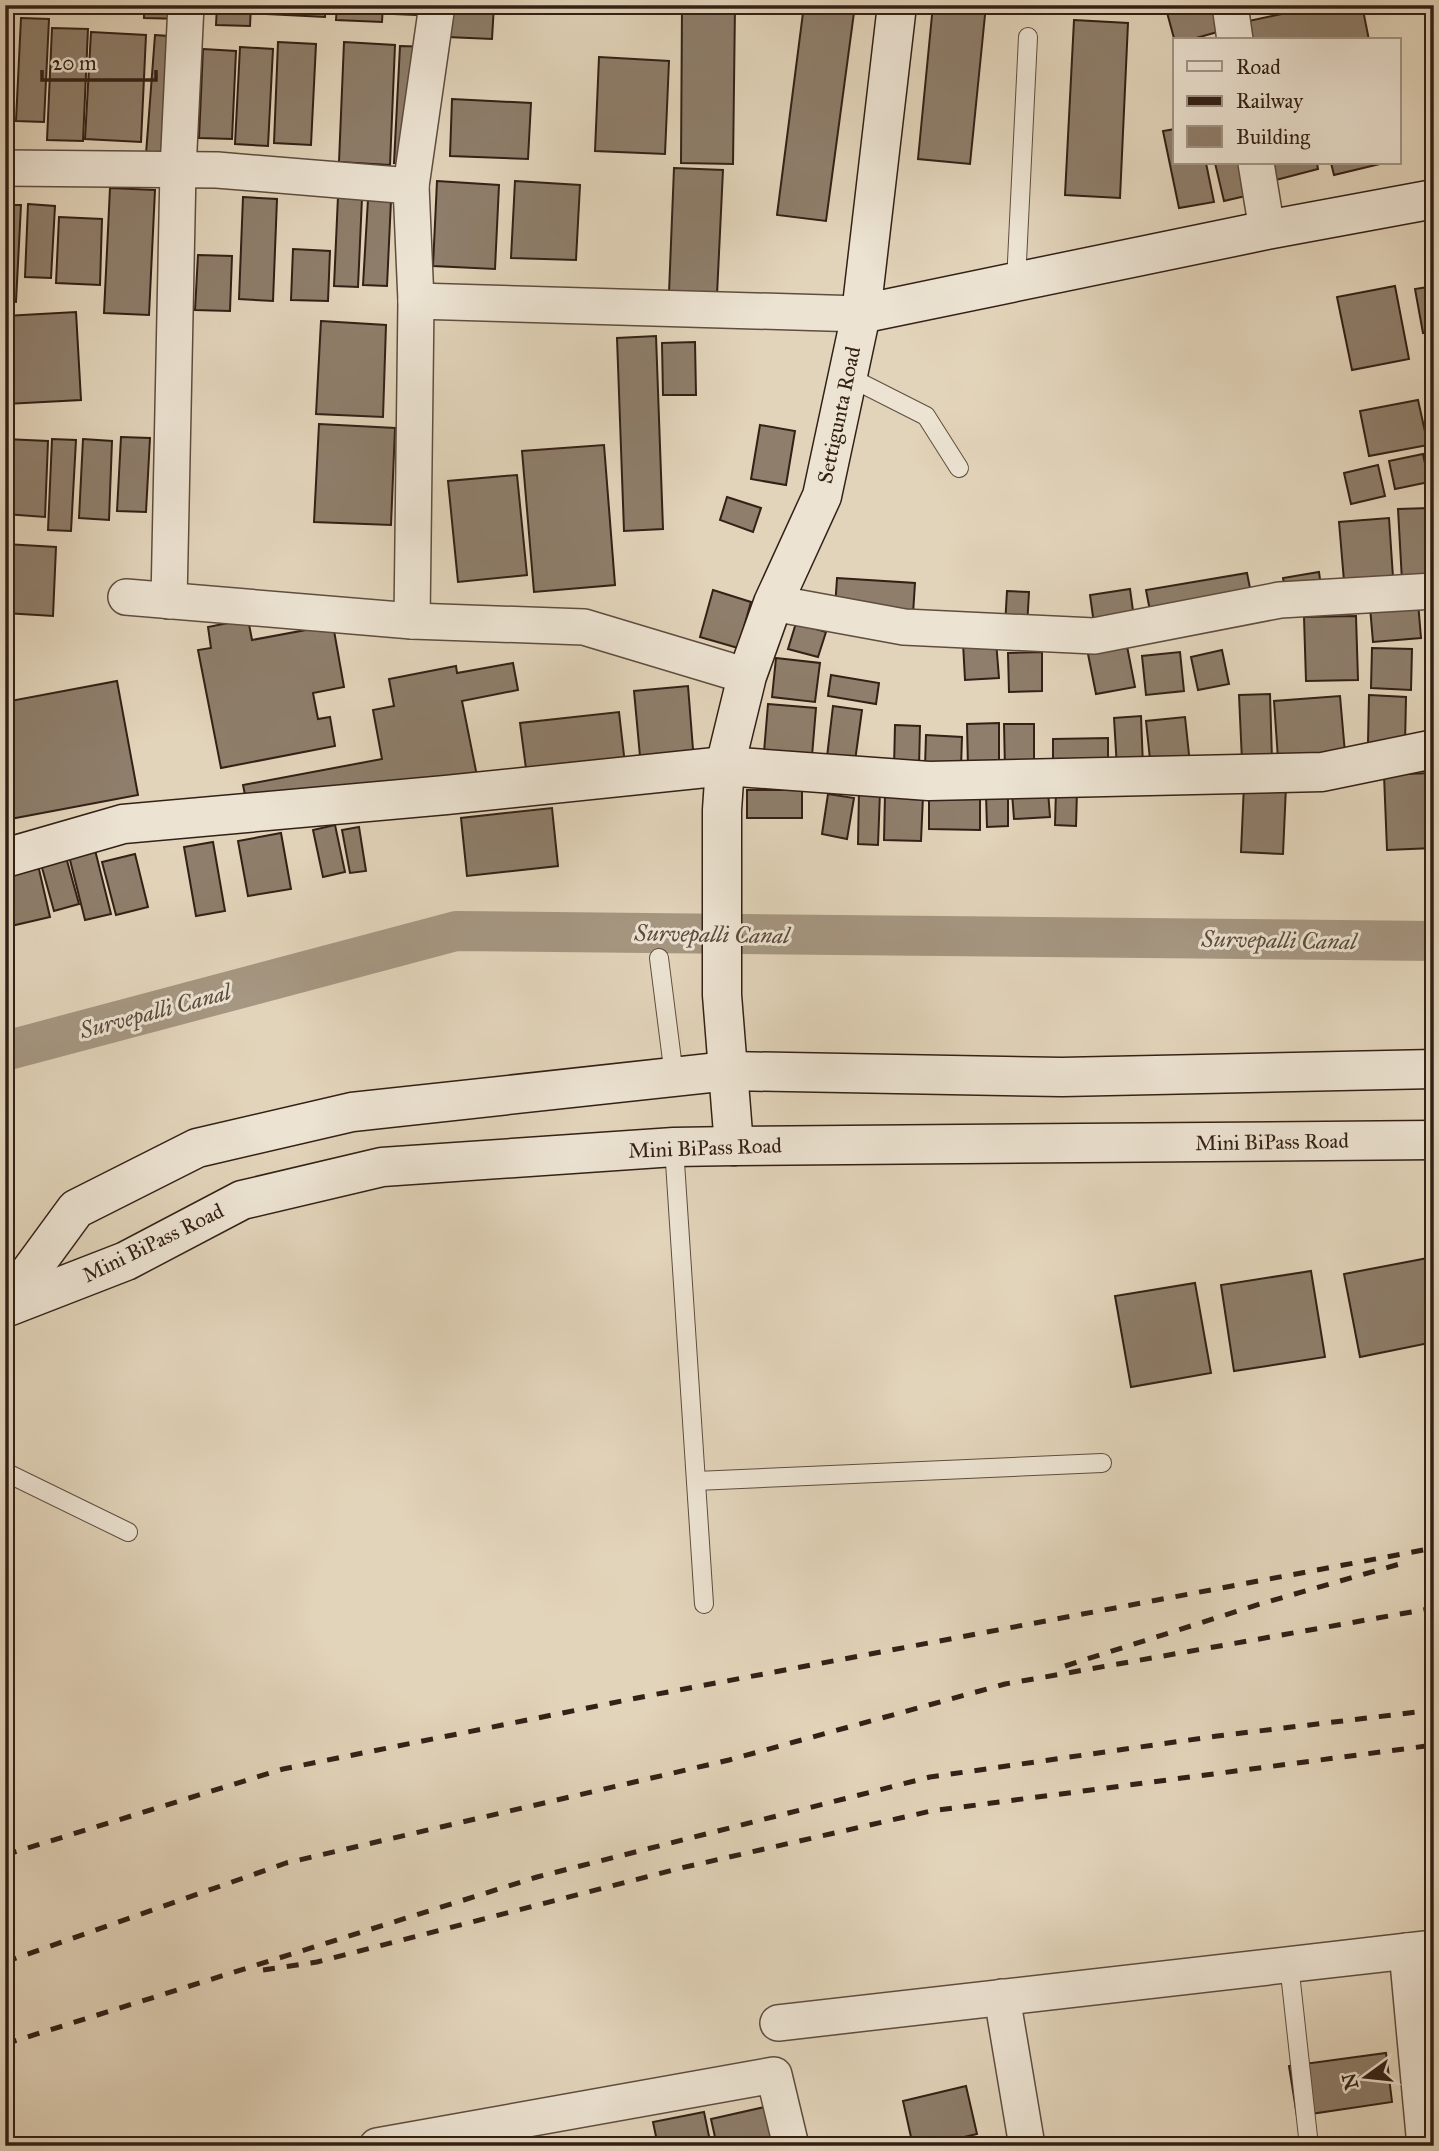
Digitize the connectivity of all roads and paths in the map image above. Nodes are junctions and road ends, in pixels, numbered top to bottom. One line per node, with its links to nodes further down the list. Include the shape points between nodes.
1 (186, 5): 9 (street)
2 (437, 5): 10 (street)
3 (897, 5): 15 (street, Settigunta Road)
4 (1230, 5): 6 (street)
5 (1028, 37): 13 (lane)
6 (1236, 38)
7 (1256, 164): 12 (street)
8 (5, 168): 9 (street)
9 (178, 170): 10 (street); 20 (street)
10 (411, 186): 14 (street)
11 (1434, 199): 12 (street)
12 (1266, 230): 13 (street)
13 (1016, 282): 15 (street)
14 (416, 301): 15 (street); 22 (street)
15 (861, 314): 16 (street, Settigunta Road)
16 (847, 376): 17 (lane, via 926,416); 21 (street, Settigunta Road, via 822,496)
17 (958, 468)
18 (1434, 591): 21 (street, via 1280,600 1094,636 904,627)
19 (126, 597): 20 (street)
20 (169, 601): 22 (street)
21 (773, 603): 23 (street, Settigunta Road)
22 (412, 621): 23 (street, via 584,627)
23 (747, 676): 25 (street, Settigunta Road)
24 (1434, 749): 25 (street, via 1322,772 929,781)
25 (725, 766): 26 (street, via 123,824); 29 (street, Settigunta Road, via 722,995)
26 (5, 858)
27 (659, 958): 30 (lane)
28 (1434, 1069): 29 (street, via 1062,1077)
29 (728, 1070): 30 (street); 32 (street, Settigunta Road)
30 (674, 1076): 34 (street, via 352,1112 197,1148 76,1209)
31 (1434, 1140): 32 (street, Mini BiPass Road)
32 (734, 1146): 33 (street, Mini BiPass Road)
33 (674, 1147): 34 (street, Mini BiPass Road, via 382,1167 242,1200 126,1261); 37 (lane)
34 (5, 1307)
35 (1102, 1462): 37 (lane)
36 (5, 1472): 38 (lane)
37 (696, 1482): 39 (lane)
38 (128, 1532)
39 (704, 1604)
40 (1420, 1949): 41 (street); 49 (street)
41 (1289, 1964): 42 (street); 48 (lane)
42 (1002, 1997): 43 (street); 47 (street)
43 (778, 2023)
44 (431, 2142): 45 (street); 46 (street, via 774,2075)
45 (377, 2146)
46 (791, 2146)
47 (1027, 2146)
48 (1309, 2146)
49 (1424, 2146)

